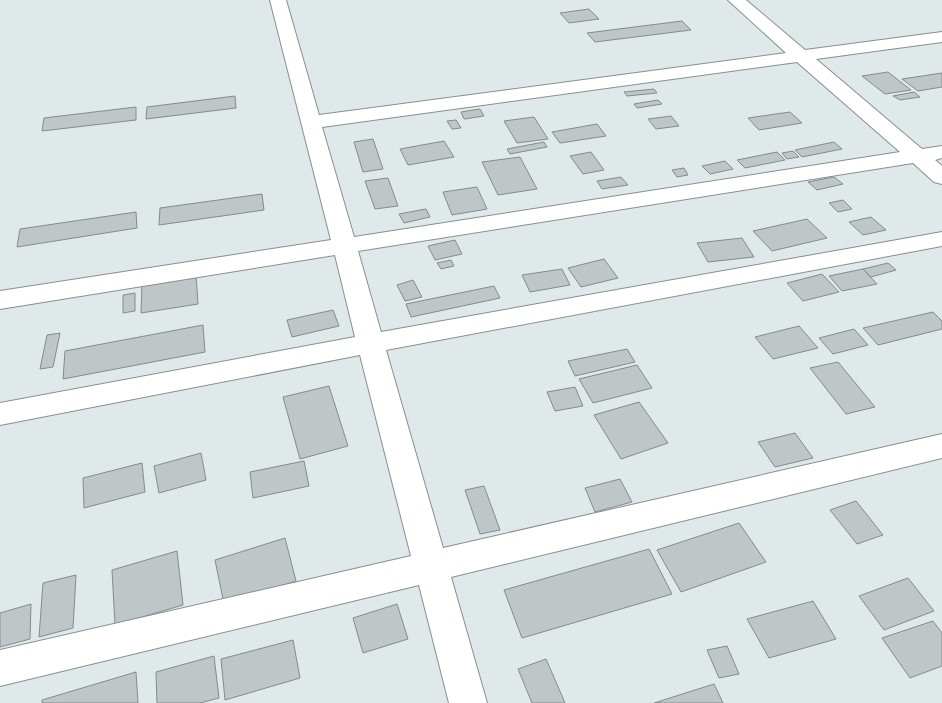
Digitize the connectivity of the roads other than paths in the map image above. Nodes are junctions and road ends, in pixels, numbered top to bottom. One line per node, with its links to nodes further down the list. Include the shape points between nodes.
1 (278, 0): 5 (street)
2 (736, 0): 4 (street)
3 (942, 37): 4 (street)
4 (801, 56): 5 (street); 7 (street)
5 (311, 122): 10 (street)
6 (942, 152): 7 (street)
7 (918, 156): 8 (street); 10 (street)
8 (942, 177)
9 (942, 239): 12 (street)
10 (344, 245): 11 (street); 12 (street)
11 (0, 300)
12 (371, 343): 13 (street); 15 (street)
13 (0, 414)
14 (942, 446): 15 (street)
15 (431, 566): 16 (street); 17 (street)
16 (0, 668)
17 (468, 703)

